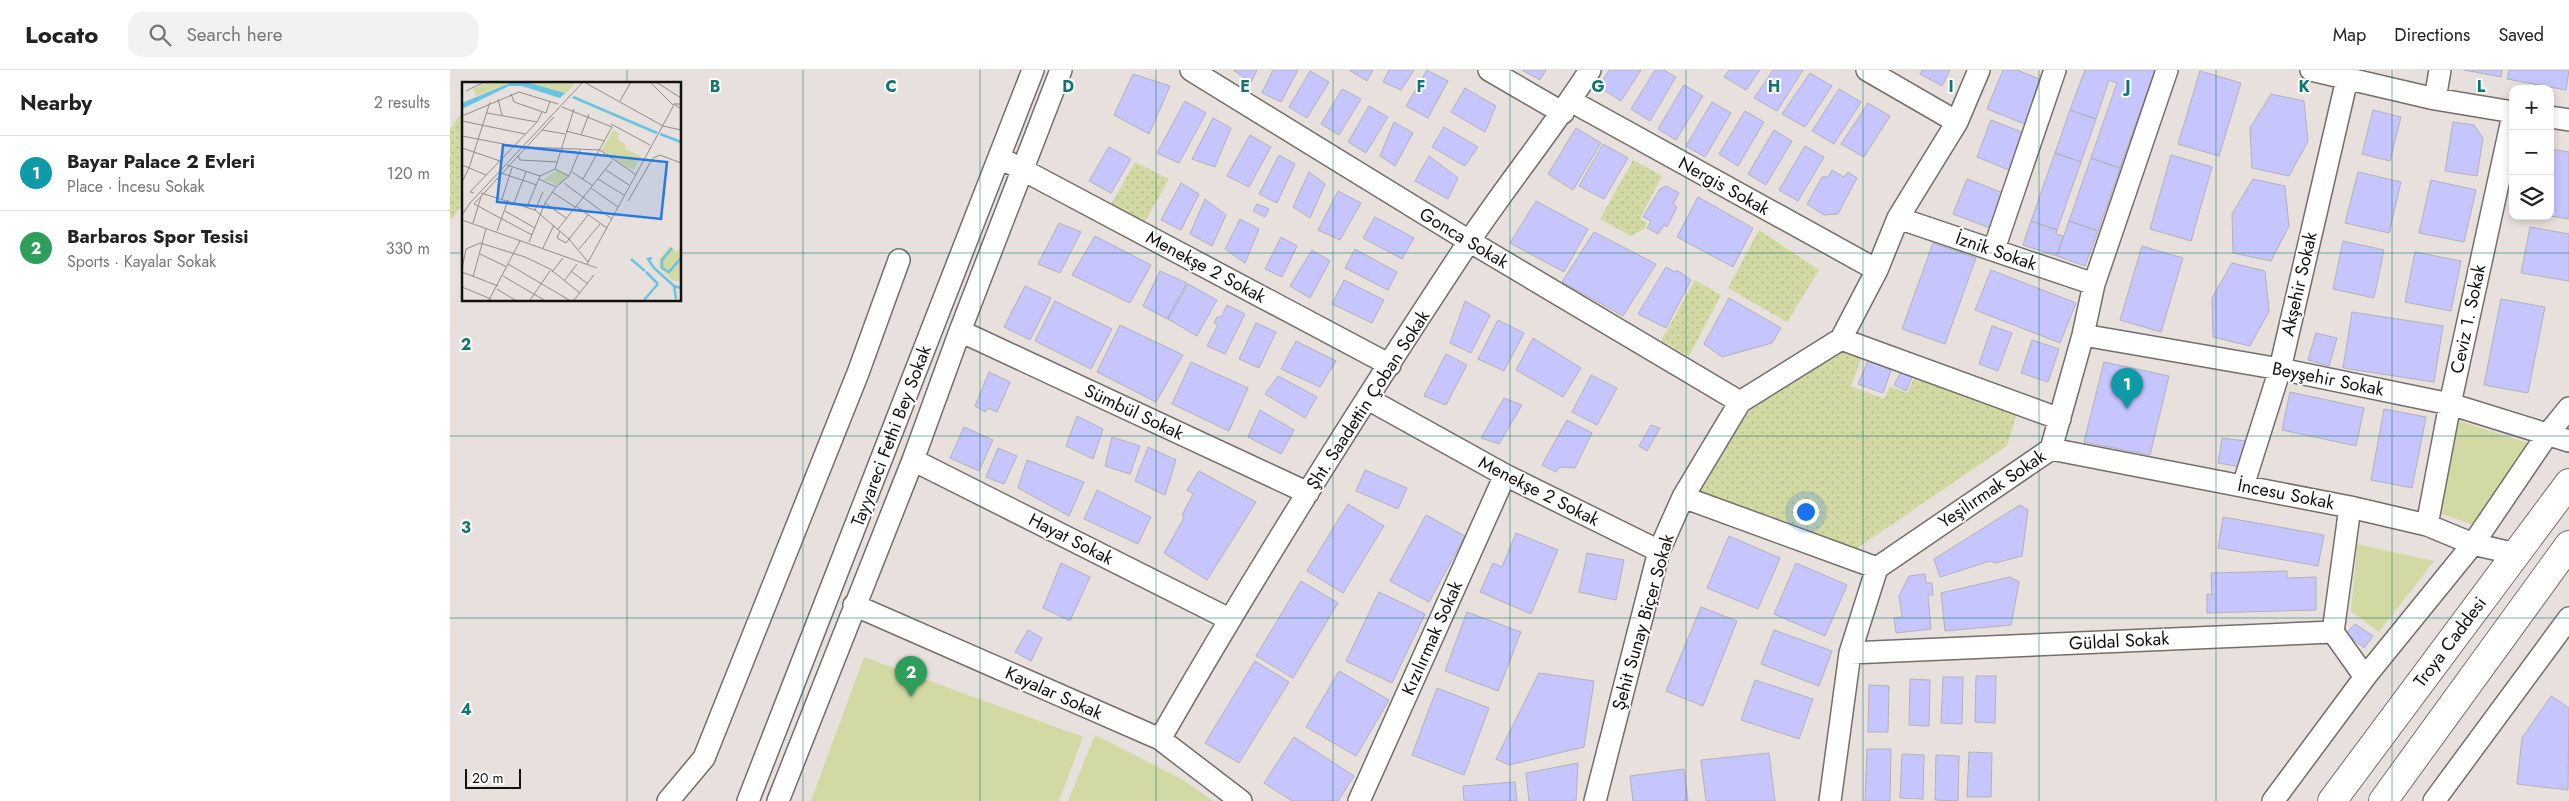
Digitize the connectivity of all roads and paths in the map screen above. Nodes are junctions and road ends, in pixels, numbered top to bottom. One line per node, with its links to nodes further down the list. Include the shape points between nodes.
1 (1033, 70): 20 (street, Tayyareci Fethi Bey Sokak)
2 (1061, 70): 21 (street, Tayyareci Fethi Bey Sokak)
3 (1191, 70): 23 (street, Gonca Sokak)
4 (1489, 70): 14 (street, Nergis Sokak)
5 (1590, 70): 14 (street, Şht. Saadettin Çoban Sokak)
6 (1867, 70): 18 (street)
7 (1979, 70): 18 (street)
8 (2055, 70): 24 (street)
9 (2167, 70): 27 (street, Yeşilırmak Sokak)
10 (2311, 70): 12 (street)
11 (2440, 70): 13 (street)
12 (2347, 79): 13 (street); 32 (street, Akşehir Sokak)
13 (2434, 99): 15 (street)
14 (1567, 107): 23 (street, Şht. Saadettin Çoban Sokak); 26 (street, Nergis Sokak)
15 (2509, 112)
16 (2554, 118): 17 (street)
17 (2569, 120)
18 (1957, 122): 22 (street)
19 (2509, 130): 35 (street, Ceviz 1. Sokak)
20 (998, 157): 21 (street, Menekşe 2 Sokak); 62 (street, Tayyareci Fethi Bey Sokak)
21 (1021, 169): 28 (street, Tayyareci Fethi Bey Sokak); 31 (street, Menekşe 2 Sokak)
22 (1898, 218): 24 (street, İznik Sokak); 26 (street)
23 (1469, 241): 31 (street, Şht. Saadettin Çoban Sokak); 34 (street, Gonca Sokak)
24 (1994, 249): 27 (street, İznik Sokak)
25 (899, 260): 61 (street, via 858,373 704,758)
26 (1877, 270): 30 (street)
27 (2094, 284): 29 (street, Yeşilırmak Sokak)
28 (960, 331): 41 (street, Tayyareci Fethi Bey Sokak); 45 (street, Sümbül Sokak)
29 (2083, 335): 32 (street, Beyşehir Sokak); 37 (street, Yeşilırmak Sokak)
30 (1841, 339): 34 (street, Şehit Sunay Biçer Sokak); 37 (street)
31 (1390, 365): 33 (street, Şht. Saadettin Çoban Sokak)
32 (2280, 369): 35 (street, Beyşehir Sokak); 44 (street, Akşehir Sokak)
33 (1368, 399): 42 (street, Menekşe 2 Sokak); 45 (street, Şht. Saadettin Çoban Sokak)
34 (1740, 402): 46 (street, Şehit Sunay Biçer Sokak)
35 (2450, 404): 38 (street, Beyşehir Sokak); 48 (street, Ceviz 1. Sokak)
36 (2569, 408): 38 (street)
37 (2060, 419): 40 (street, Yeşilırmak Sokak)
38 (2547, 435): 39 (street, Beyşehir Sokak); 49 (street)
39 (2569, 440)
40 (2051, 449): 44 (street, İncesu Sokak); 53 (street, Yeşilırmak Sokak)
41 (913, 460): 54 (street, Tayyareci Fethi Bey Sokak); 56 (street, Hayat Sokak)
42 (1505, 475): 51 (street, Menekşe 2 Sokak); 65 (street, Kızılırmak Sokak)
43 (2569, 484): 52 (main road, Troya Caddesi)
44 (2243, 486): 47 (street, İncesu Sokak)
45 (1308, 493): 56 (street, Şht. Saadettin Çoban Sokak)
46 (1683, 497): 51 (street, Şehit Sunay Biçer Sokak); 53 (street)
47 (2350, 507): 48 (street, İncesu Sokak); 57 (street)
48 (2427, 525): 49 (street, İncesu Sokak)
49 (2473, 544): 52 (street, İncesu Sokak); 59 (street)
50 (2569, 545): 70 (main road)
51 (1659, 551): 66 (street, Şehit Sunay Biçer Sokak)
52 (2516, 554): 69 (main road, Troya Caddesi)
53 (1877, 568): 58 (street)
54 (854, 605): 60 (street, Kayalar Sokak); 63 (street, Tayyareci Fethi Bey Sokak)
55 (2569, 618): 71 (street)
56 (1229, 619): 60 (street, Şht. Saadettin Çoban Sokak)
57 (2333, 632): 58 (street, Güldal Sokak); 59 (street)
58 (1850, 653): 67 (street)
59 (2365, 677): 68 (street)
60 (1160, 739): 64 (street, Kayalar Sokak)
61 (668, 801)
62 (748, 801)
63 (778, 801)
64 (1242, 801)
65 (1360, 801)
66 (1595, 801)
67 (1830, 801)
68 (2273, 801)
69 (2332, 801)
70 (2383, 801)
71 (2434, 801)

